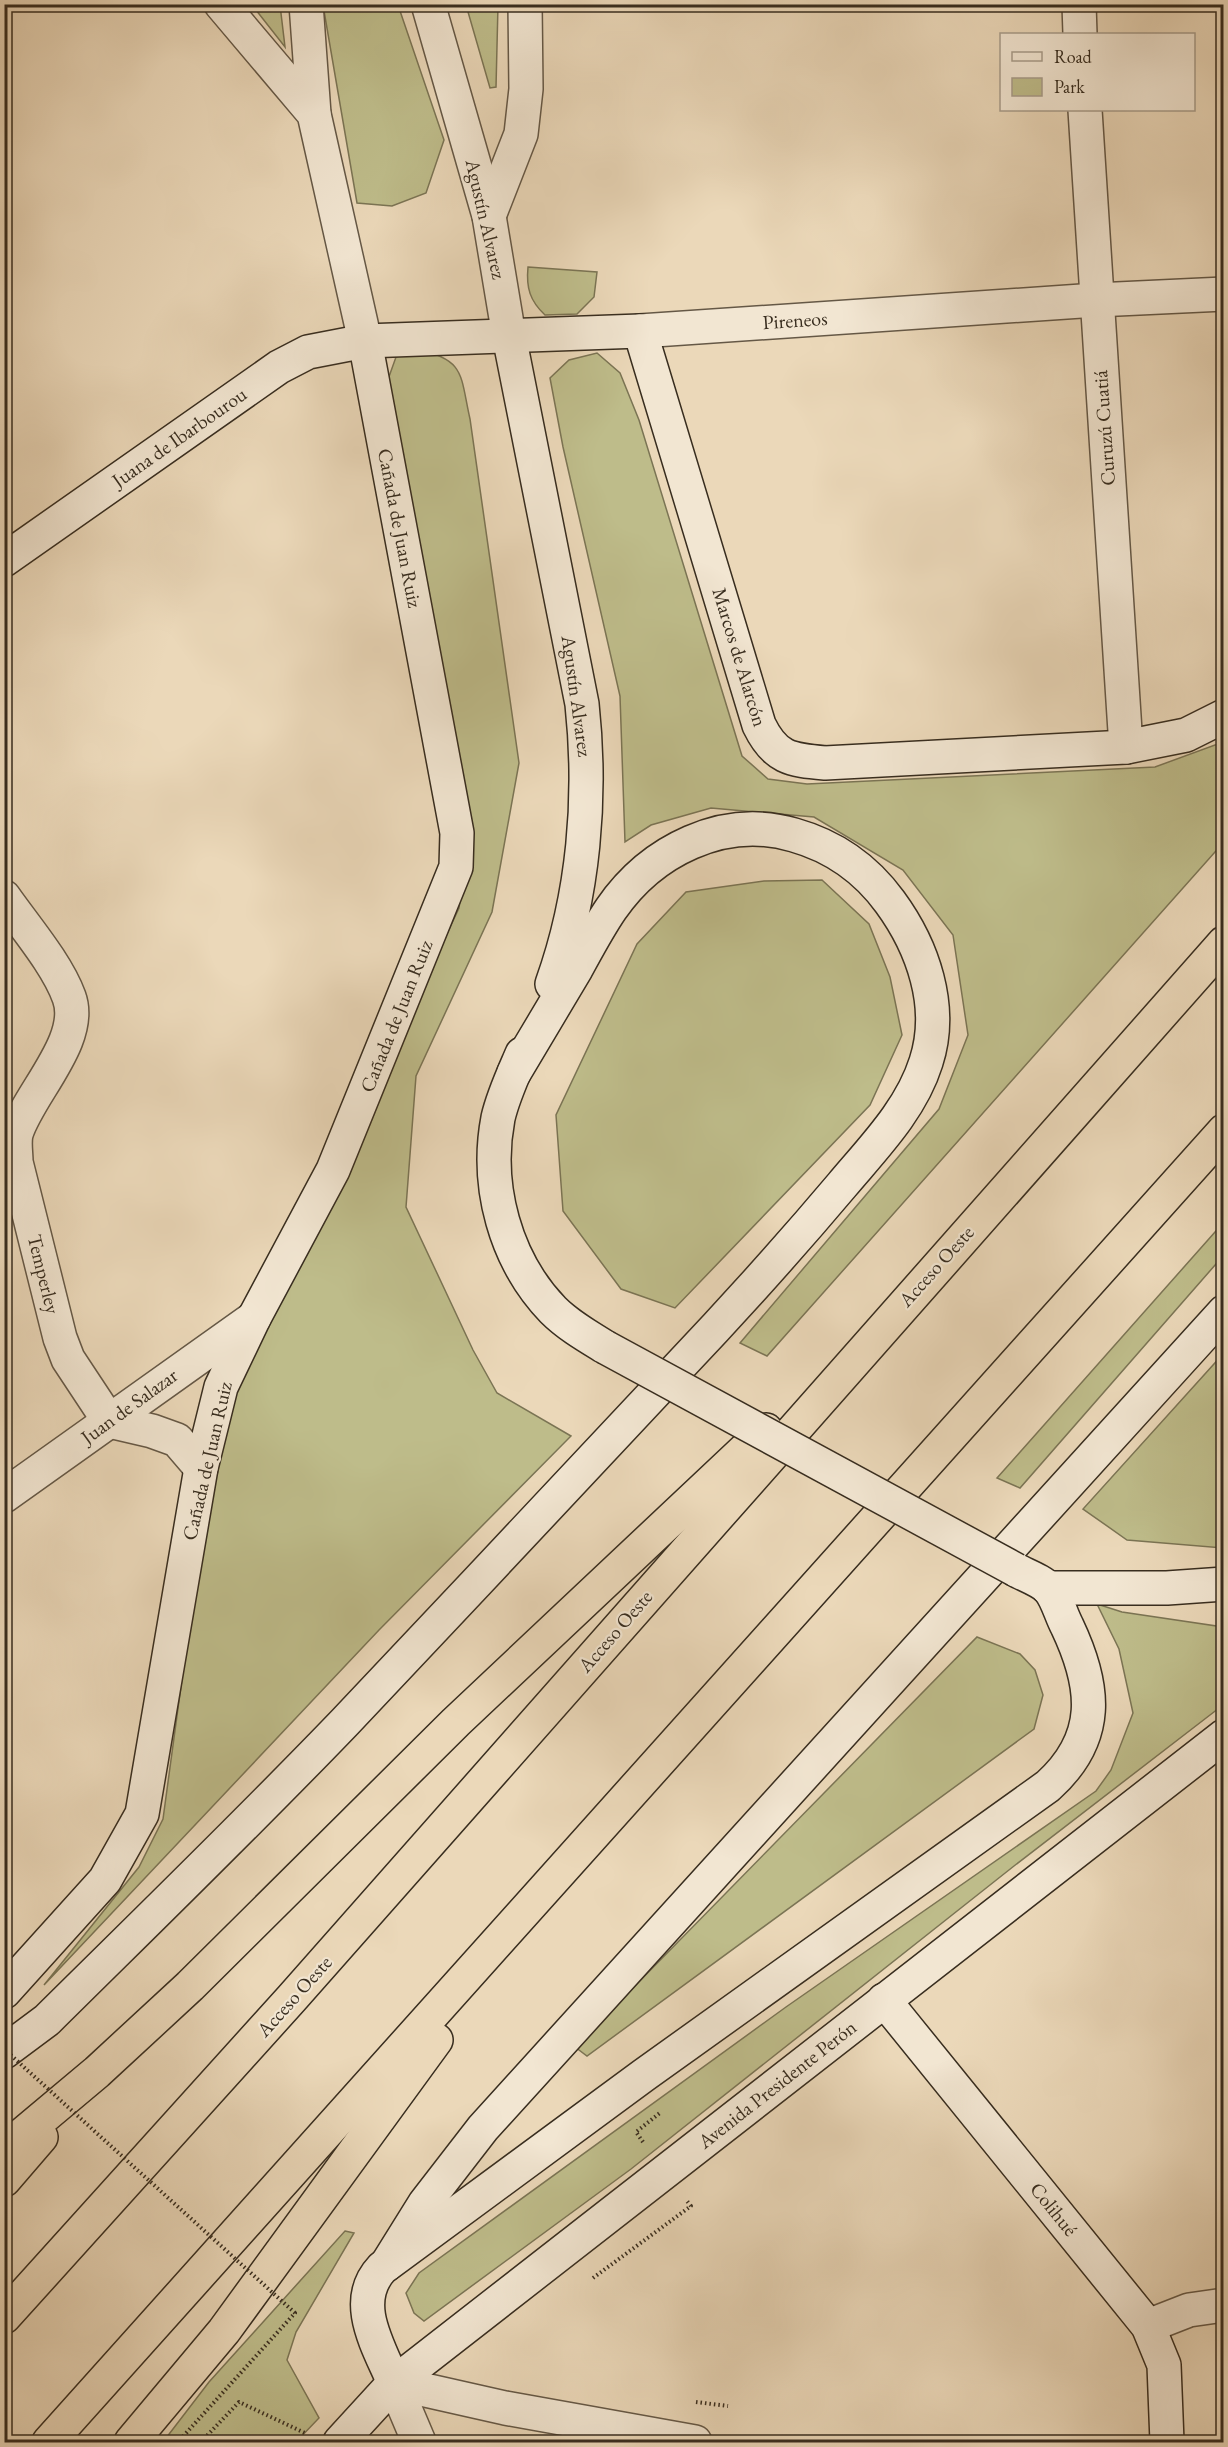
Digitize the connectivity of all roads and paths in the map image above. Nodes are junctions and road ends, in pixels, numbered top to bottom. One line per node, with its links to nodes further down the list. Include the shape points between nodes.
1 (221, 4): 8 (street, Cañada de Juan Ruiz)
2 (306, 4): 8 (street)
3 (428, 4): 9 (street, Agustín Alvarez)
4 (525, 4): 9 (street, via 526,89 521,134)
5 (1079, 4): 6 (street)
6 (1080, 33)
7 (1085, 111): 11 (street, Curuzú Cuatiá)
8 (314, 114): 14 (street, Cañada de Juan Ruiz)
9 (489, 216): 13 (street, Agustín Alvarez)
10 (1224, 294): 11 (street, Pireneos)
11 (1096, 300): 12 (street, Pireneos); 17 (street, Curuzú Cuatiá)
12 (640, 331): 13 (street, Pireneos); 17 (street, Marcos de Alarcón, via 759,724 767,741 779,753 795,761 825,763)
13 (509, 336): 14 (street, Pireneos); 20 (street, Agustín Alvarez, via 582,704 587,756 585,818 564,947)
14 (365, 341): 15 (street, Juana de Ibarbourou, via 308,352 279,366); 24 (street, Cañada de Juan Ruiz, via 458,833 456,867 333,1170)
15 (4, 560)
16 (1224, 716): 17 (street, Marcos de Alarcón, via 1186,735)
17 (1126, 747)
18 (4, 897): 25 (street, Temperley, via 70,999 68,1037 21,1121 15,1137 16,1162 60,1338 68,1359)
19 (1224, 943): 22 (highway, Acceso Oeste)
20 (514, 1073): 29 (street, Agustín Alvarez, bridge, via 498,1118 496,1193 521,1267 554,1311 605,1347); 34 (street, via 621,896 664,856 706,836 729,831 777,830 844,857 865,872 898,912 926,972 932,1022 925,1067 886,1133 803,1231 342,1724 47,2020)
21 (1224, 1131): 31 (highway)
22 (912, 1293): 35 (highway, via 456,1722 190,1986); 43 (highway, Acceso Oeste, via 300,1989)
23 (1224, 1312): 40 (street, via 483,2128 425,2203)
24 (254, 1318): 25 (street, Juan de Salazar); 26 (street, Cañada de Juan Ruiz, via 221,1387)
25 (109, 1421): 26 (street, via 177,1440); 27 (street, Juan de Salazar)
26 (201, 1468): 32 (street, Cañada de Juan Ruiz, via 142,1814 105,1880)
27 (4, 1496)
28 (1224, 1584): 29 (street)
29 (1048, 1588): 36 (street, via 1079,1655 1090,1701 1087,1729 1070,1765 1048,1786)
30 (1224, 1736): 33 (street, Avenida Presidente Perón)
31 (541, 1895): 49 (highway); 50 (highway, via 224,2331)
32 (4, 1992)
33 (885, 2000): 38 (street, Avenida Presidente Perón); 44 (street, Colihué)
34 (4, 2050): 51 (path, bridge, via 295,2313)
35 (97, 2072): 37 (highway); 39 (highway)
36 (644, 2075): 38 (path, via 668,2106 636,2132); 40 (street)
37 (4, 2150)
38 (665, 2171): 41 (path, via 691,2206); 45 (street, Avenida Presidente Perón)
39 (4, 2180)
40 (387, 2264): 45 (street, via 372,2281 366,2308)
41 (586, 2283)
42 (1224, 2305): 44 (street, via 1190,2310)
43 (4, 2317)
44 (1148, 2326): 55 (street, Colihué, via 1164,2365)
45 (394, 2383): 48 (street, Avenida Presidente Perón); 53 (street); 54 (street, via 505,2408)
46 (693, 2401): 47 (path)
47 (728, 2406)
48 (325, 2440): 52 (path, via 239,2402)
49 (49, 2442)
50 (131, 2442)
51 (178, 2442)
52 (201, 2442)
53 (419, 2442)
54 (695, 2442)
55 (1167, 2442)

